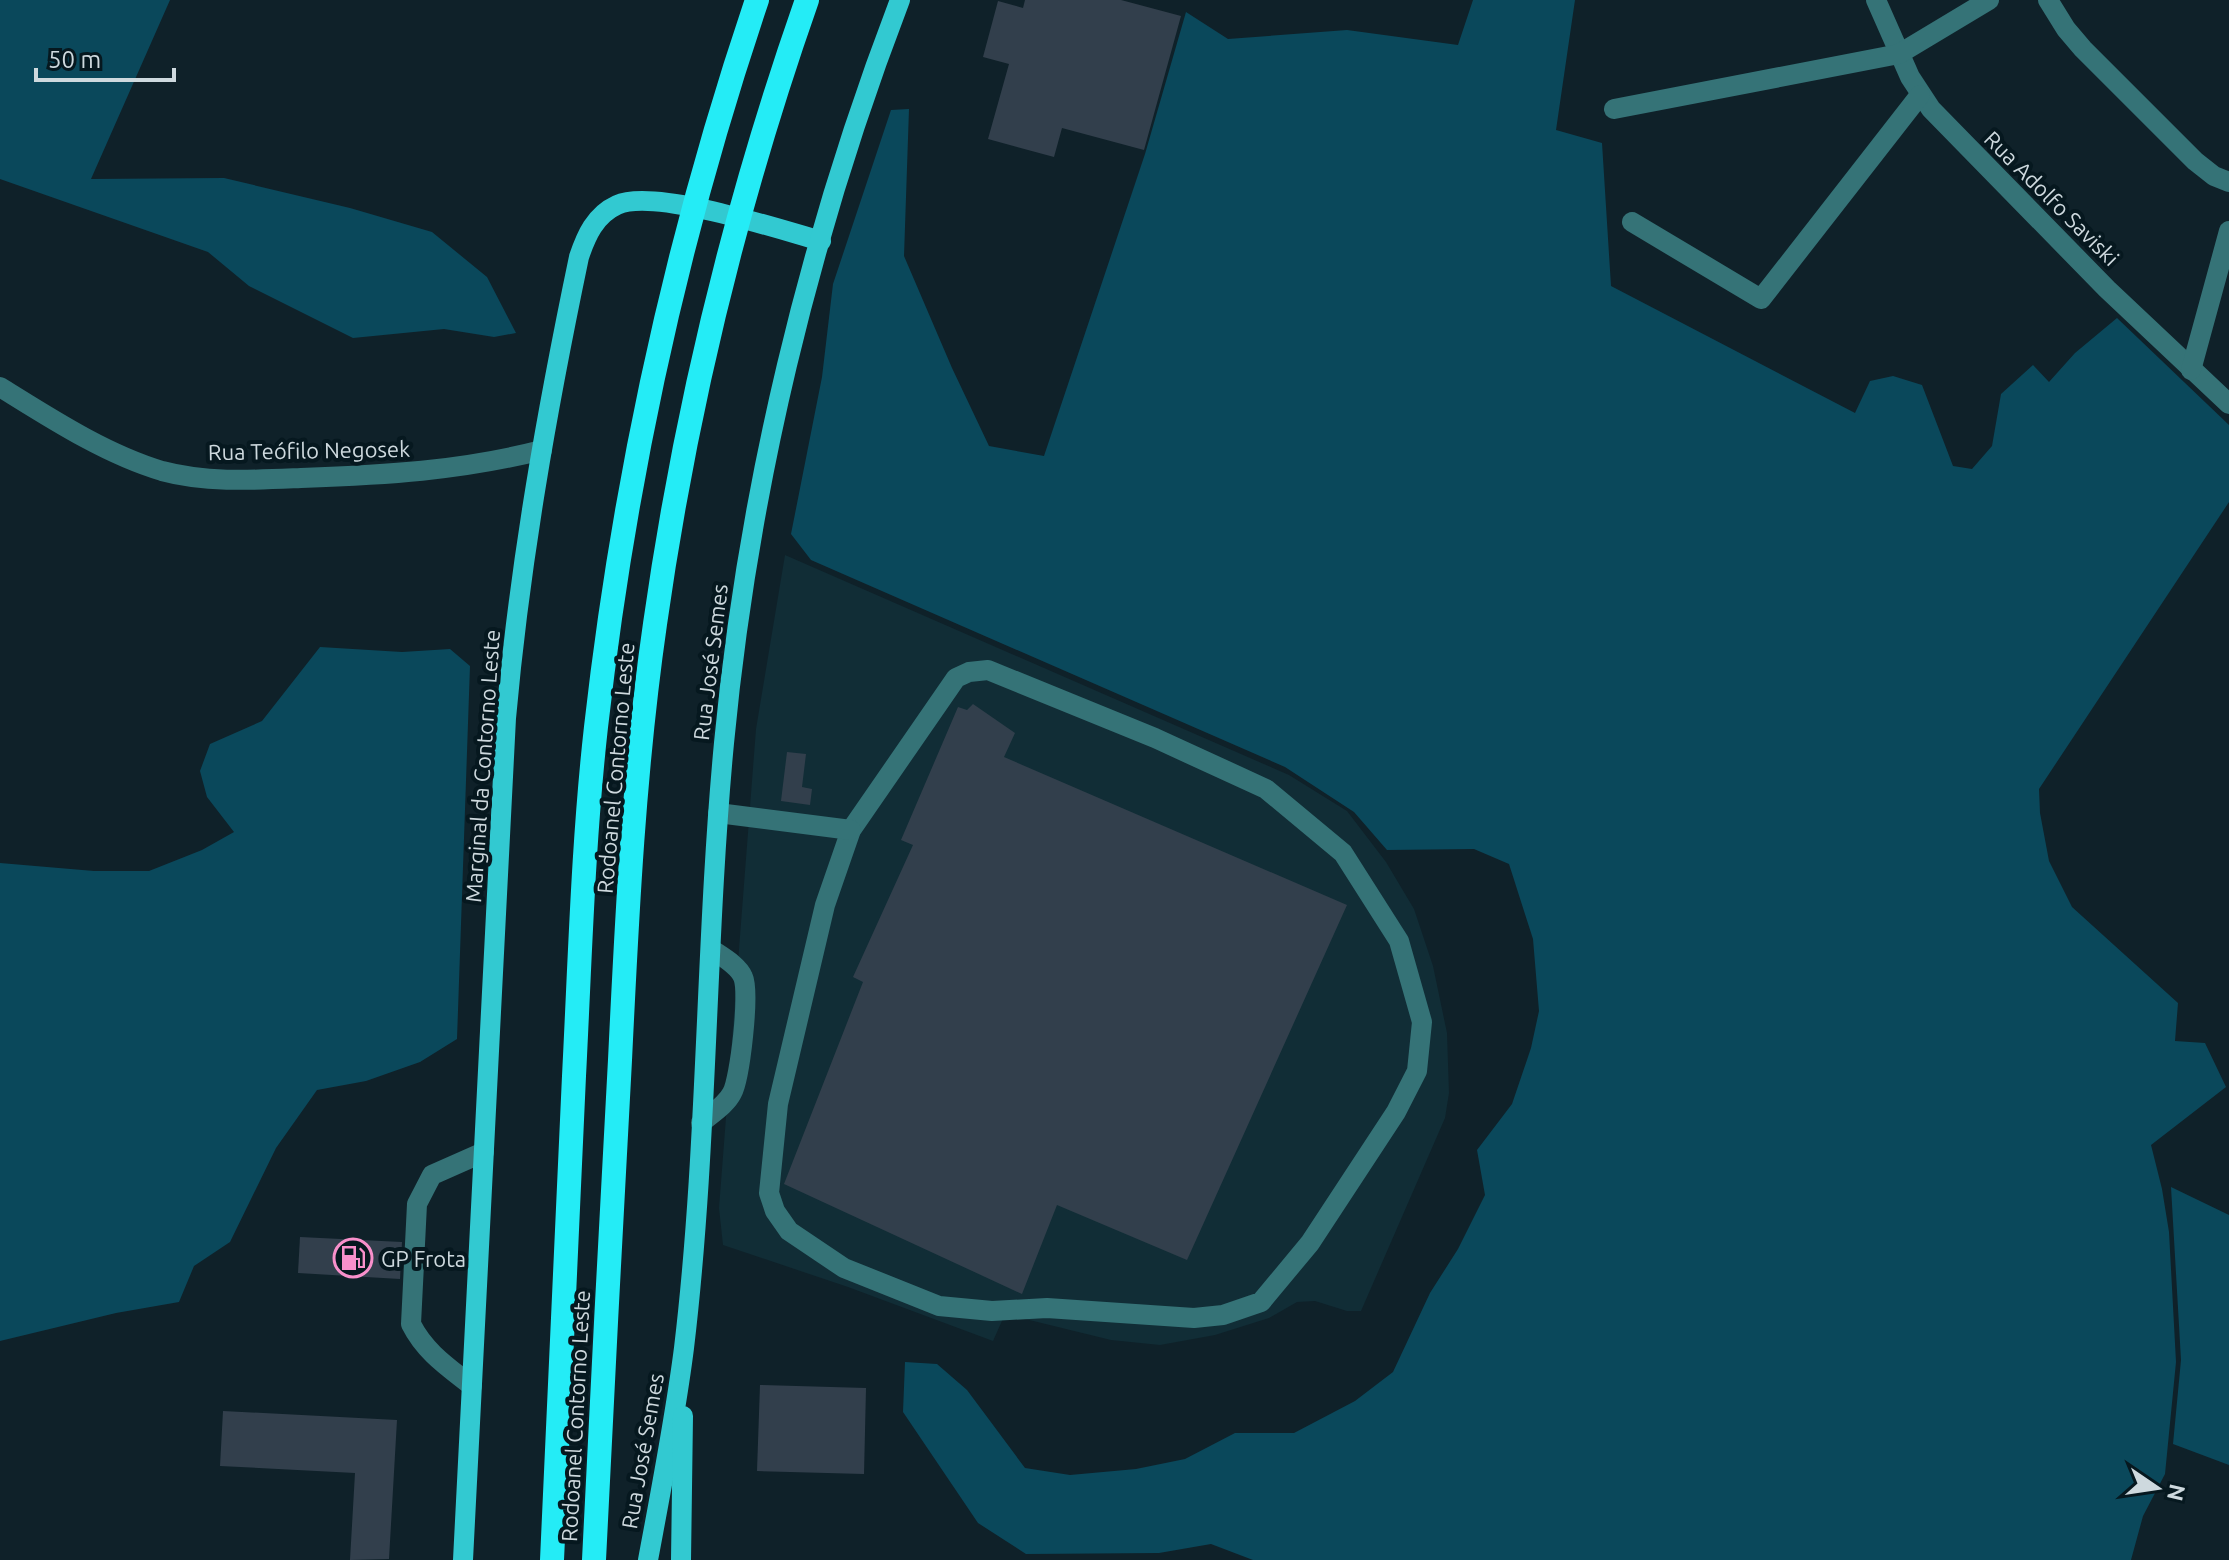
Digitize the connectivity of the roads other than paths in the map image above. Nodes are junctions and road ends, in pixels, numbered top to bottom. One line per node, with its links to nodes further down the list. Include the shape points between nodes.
1 (757, 0): 26 (highway, Rodoanel Contorno Leste, via 688,226 638,454 608,627 583,888)
2 (807, 0): 27 (highway, Rodoanel Contorno Leste, via 744,198 712,324 669,529 642,724)
3 (900, 0): 13 (main road, Rua José Semes)
4 (1876, 0): 7 (street, Rua Adolfo Saviski)
5 (1989, 0): 7 (street)
6 (2048, 0): 10 (street, via 2083,49 2195,161)
7 (1899, 54): 8 (street, Rua Adolfo Saviski); 9 (street)
8 (1920, 95): 11 (street, via 1761,299); 14 (street, Rua Adolfo Saviski)
9 (1614, 109)
10 (2229, 182)
11 (1632, 222)
12 (2229, 231): 14 (street)
13 (821, 241): 17 (main road, Marginal da Contorno Leste, via 668,202 633,200 602,214 591,226 579,257); 18 (main road, Rua José Semes, via 781,396 750,549)
14 (2191, 370): 16 (street, Rua Adolfo Saviski)
15 (0, 387): 17 (street, Rua Teófilo Negosek, via 114,452 162,471 204,477 397,475 488,464)
16 (2229, 404)
17 (542, 450): 22 (main road, Marginal da Contorno Leste, via 506,718)
18 (718, 813): 19 (street); 20 (main road, Rua José Semes)
19 (851, 830): 19 (street, via 825,905 778,1104 769,1193 789,1231 844,1268 939,1306 1194,1318 1261,1302 1310,1243 1417,1071 1422,1022 1399,941 1343,853 1266,789 988,670 956,678)
20 (711, 949): 21 (main road, Rua José Semes); 21 (street, via 743,977 746,1000 738,1080 731,1097)
21 (701, 1123): 23 (main road, Rua José Semes)
22 (484, 1152): 24 (main road, Marginal da Contorno Leste); 24 (street, via 432,1175 417,1204 411,1324 434,1357)
23 (684, 1350): 28 (main road, Rua José Semes); 29 (main road, Rua José Semes)
24 (472, 1386): 25 (main road, Marginal da Contorno Leste)
25 (463, 1560)
26 (552, 1560)
27 (594, 1560)
28 (648, 1560)
29 (681, 1560)

